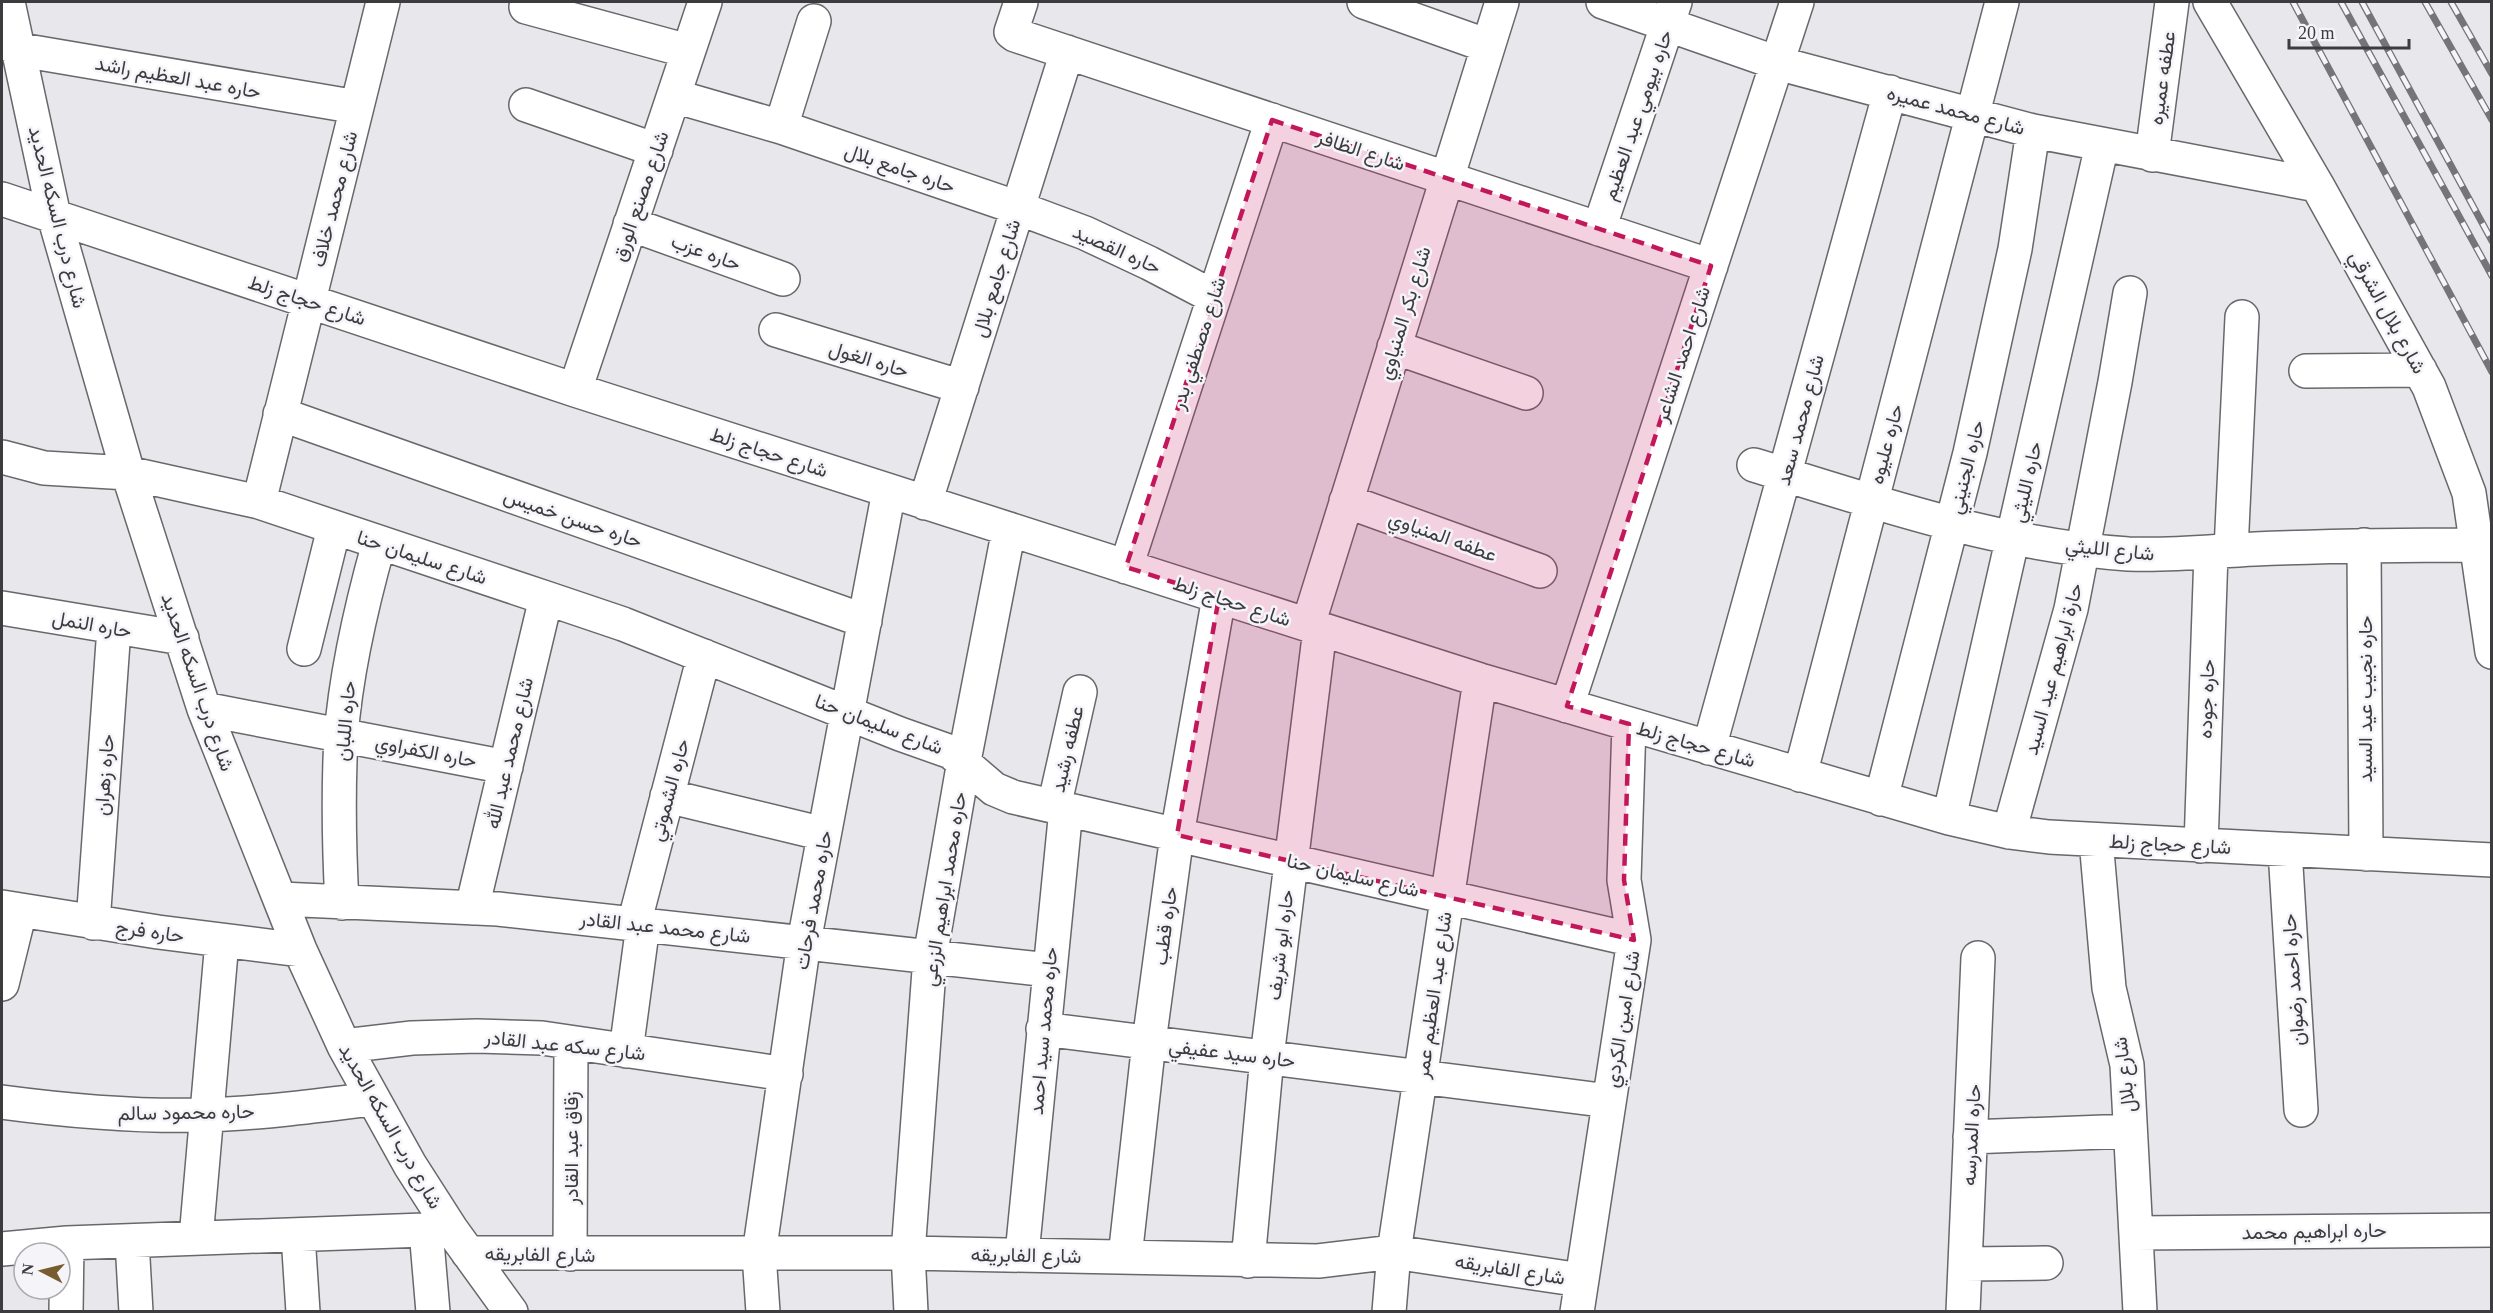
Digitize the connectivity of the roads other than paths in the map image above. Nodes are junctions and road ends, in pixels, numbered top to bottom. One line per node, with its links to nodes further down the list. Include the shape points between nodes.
1 (8, 2): 15 (street, شارع درب السكه الحديد)
2 (383, 2): 23 (street, شارع محمد خلاف)
3 (705, 2): 17 (street, شارع مصنع الورق)
4 (1364, 2): 16 (street)
5 (1502, 2): 16 (street, شارع بكر المنياوي)
6 (1604, 2): 13 (street, شارع محمد عميره)
7 (1797, 2): 19 (street, شارع احمد الشاعر)
8 (2001, 2): 24 (street, حاره عليوه)
9 (2172, 2): 30 (street, عطفه عميره)
10 (2210, 2): 32 (street, شارع بلال الشرقي)
11 (526, 7): 17 (street)
12 (1017, 10): 18 (street, شارع الظافر)
13 (1671, 13): 19 (street, شارع محمد عميره); 37 (street, حاره بيومي عبد العظيم)
14 (814, 21): 26 (street)
15 (11, 46): 23 (street, حاره عبد العظيم راشد); 35 (street, شارع درب السكه الحديد)
16 (1488, 46): 31 (street, شارع بكر المنياوي)
17 (688, 51): 21 (street, شارع مصنع الورق)
18 (1067, 52): 25 (street, شارع الظافر); 34 (street, شارع جامع بلال)
19 (1777, 63): 20 (street, شارع محمد عميره); 38 (street, شارع احمد الشاعر)
20 (1890, 92): 24 (street, شارع محمد عميره); 53 (street, شارع محمد سعد)
21 (674, 96): 26 (street, حاره جامع بلال); 29 (street, شارع مصنع الورق)
22 (526, 105): 29 (street)
23 (357, 108): 42 (street, شارع محمد خلاف)
24 (1973, 114): 27 (street, شارع محمد عميره); 58 (street, حاره عليوه)
25 (1272, 120): 31 (street, شارع الظافر); 41 (street, شارع مصطفي بدر)
26 (781, 128): 34 (street, حاره جامع بلال)
27 (2033, 131): 28 (street, شارع محمد عميره); 60 (street, حاره الجنيني, via 2015,249)
28 (2102, 145): 30 (street, شارع محمد عميره); 63 (street, حاره الليثي)
29 (656, 150): 36 (street, شارع مصنع الورق)
30 (2152, 155): 32 (street, شارع محمد عميره)
31 (1446, 178): 37 (street, شارع الظافر); 45 (street, شارع بكر المنياوي)
32 (2317, 185): 46 (street, شارع بلال الشرقي)
33 (2, 199): 35 (street, شارع حجاج زلط)
34 (1018, 208): 41 (street, حاره القصيد, via 1149,262); 48 (street, شارع جامع بلال)
35 (54, 216): 42 (street, شارع حجاج زلط); 54 (street, شارع درب السكه الحديد)
36 (630, 225): 39 (street, حاره عزب); 49 (street, شارع مصنع الورق)
37 (1599, 229): 38 (street, شارع الظافر)
38 (1711, 266): 83 (street, شارع احمد الشاعر)
39 (783, 279)
40 (2130, 292): 67 (street, حارة ابراهيم عيد السيد)
41 (1212, 296): 69 (street, شارع مصطفي بدر)
42 (309, 301): 49 (street, شارع حجاج زلط); 51 (street, شارع محمد خلاف)
43 (2242, 317): 68 (street, حاره جوده)
44 (776, 330): 48 (street, حاره الغول)
45 (1394, 347): 50 (street); 56 (street, شارع بكر المنياوي)
46 (2420, 370): 47 (street); 66 (street, شارع بلال الشرقي, via 2469,493)
47 (2306, 371)
48 (962, 387): 59 (street, شارع جامع بلال)
49 (575, 390): 55 (street, شارع حجاج زلط)
50 (1526, 393)
51 (280, 414): 57 (street, شارع محمد خلاف); 74 (street, حاره حسن خميس)
52 (3, 463): 54 (street, شارع سليمان حنا)
53 (1770, 469): 58 (street, شارع الليثي); 88 (street, شارع محمد سعد)
54 (128, 473): 57 (street, شارع سليمان حنا); 77 (street, شارع درب السكه الحديد)
55 (889, 491): 59 (street, شارع حجاج زلط); 74 (street, حاره محمد فرحات)
56 (1346, 501): 70 (street, عطفه المنياوي); 75 (street, شارع بكر المنياوي)
57 (259, 502): 61 (street, شارع سليمان حنا)
58 (1871, 502): 60 (street, شارع الليثي); 91 (street, حاره عليوه)
59 (925, 503): 62 (street, شارع حجاج زلط)
60 (1952, 523): 63 (street, شارع الليثي); 93 (street, حاره الجنيني)
61 (333, 528): 64 (street, شارع سليمان حنا); 78 (street)
62 (1009, 529): 69 (street, شارع حجاج زلط); 89 (street, حاره محمد ابراهيم الزرعي)
63 (2013, 537): 67 (street, شارع الليثي); 95 (street, حاره الليثي)
64 (379, 543): 72 (street, شارع سليمان حنا); 87 (street, حاره اللبان, via 361,606)
65 (2364, 545): 66 (street, شارع الليثي); 68 (street, شارع الليثي); 102 (street, حاره نجيب عيد السيد)
66 (2476, 545): 79 (street, شارع بلال الشرقي)
67 (2084, 548): 68 (street, شارع الليثي, via 2166,555); 96 (street, حارة ابراهيم عيد السيد, via 2072,609)
68 (2221, 551): 100 (street, حاره جوده)
69 (1125, 567): 71 (street, شارع حجاج زلط)
70 (1539, 571)
71 (1219, 597): 75 (street, شارع حجاج زلط); 98 (street, حاره قطب)
72 (546, 598): 80 (street, شارع سليمان حنا); 90 (street, شارع محمد عبد الله)
73 (2, 608): 76 (street, حاره النمل)
74 (865, 621): 85 (street, حاره محمد فرحات)
75 (1314, 627): 81 (street, شارع حجاج زلط); 104 (street, حاره ابو شريف)
76 (114, 628): 77 (street, حاره النمل); 110 (street, حاره زهران)
77 (182, 638): 84 (street, شارع درب السكه الحديد)
78 (304, 649)
79 (2492, 651)
80 (704, 656): 85 (street, شارع سليمان حنا); 92 (street, حاره الشموتي)
81 (1480, 680): 83 (street, شارع حجاج زلط); 105 (street, شارع عبد العظيم عمر)
82 (1080, 692): 94 (street, عطفه رشيد)
83 (1567, 706): 86 (street, شارع حجاج زلط)
84 (204, 709): 87 (street, حاره الكفراوي); 106 (street, شارع درب السكه الحديد)
85 (847, 713): 89 (street, شارع سليمان حنا, via 951,752); 97 (street, حاره محمد فرحات)
86 (1629, 724): 88 (street, شارع حجاج زلط); 112 (street, شارع امين الكردي, via 1624,880)
87 (342, 735): 90 (street, حاره الكفراوي); 107 (street, حاره اللبان, via 338,819)
88 (1709, 748): 91 (street, شارع حجاج زلط)
89 (964, 761): 94 (street, شارع سليمان حنا, via 994,789); 116 (street, حاره محمد ابراهيم الزرعي)
90 (506, 767): 108 (street, شارع محمد عبد الله)
91 (1800, 775): 93 (street, شارع حجاج زلط)
92 (668, 796): 97 (street); 111 (street, حاره الشموتي)
93 (1881, 799): 95 (street, شارع حجاج زلط)
94 (1060, 808): 98 (street, شارع سليمان حنا); 118 (street, حاره محمد سيد احمد)
95 (1949, 818): 96 (street, شارع حجاج زلط)
96 (2009, 832): 99 (street, شارع حجاج زلط)
97 (824, 834): 114 (street, حاره محمد فرحات)
98 (1177, 835): 104 (street, شارع سليمان حنا); 122 (street, حاره قطب)
99 (2096, 840): 100 (street, شارع حجاج زلط); 133 (street, شارع بلال, via 2109,988 2127,1065)
100 (2201, 846): 101 (street, شارع حجاج زلط)
101 (2285, 850): 102 (street, شارع حجاج زلط); 131 (street, حاره احمد رضوان)
102 (2366, 854): 103 (street, شارع حجاج زلط)
103 (2492, 860)
104 (1290, 861): 105 (street, شارع سليمان حنا); 125 (street, حاره ابو شريف)
105 (1447, 896): 112 (street, شارع سليمان حنا); 127 (street, شارع عبد العظيم عمر)
106 (280, 899): 107 (street, شارع محمد عبد القادر); 115 (street, شارع درب السكه الحديد)
107 (342, 903): 108 (street, شارع محمد عبد القادر)
108 (472, 908): 111 (street, شارع محمد عبد القادر)
109 (10, 909): 110 (street, حاره فرج); 119 (street)
110 (93, 923): 113 (street, حاره فرج)
111 (639, 924): 114 (street, شارع محمد عبد القادر); 124 (street, حاره الشموتي)
112 (1634, 940): 129 (street, شارع امين الكردي)
113 (222, 941): 115 (street, حاره فرج); 132 (street)
114 (804, 942): 116 (street, شارع محمد عبد القادر); 126 (street, حاره محمد فرحات)
115 (300, 950): 123 (street, شارع درب السكه الحديد)
116 (930, 957): 118 (street, شارع محمد عبد القادر); 142 (street, حاره محمد ابراهيم الزرعي)
117 (1978, 958): 134 (street, حاره المدرسه)
118 (1048, 970): 120 (street, حاره محمد سيد احمد)
119 (2, 984)
120 (1043, 1029): 122 (street, حاره سيد عفيفي); 146 (street, حاره محمد سيد احمد)
121 (571, 1042): 123 (street, شارع سكه عبد القادر, via 477,1036); 124 (street, شارع سكه عبد القادر); 144 (street, زقاق عبد القادر)
122 (1149, 1042): 125 (street, حاره سيد عفيفي); 147 (street, حاره قطب)
123 (344, 1046): 128 (street, شارع درب السكه الحديد)
124 (626, 1051): 126 (street, شارع سكه عبد القادر)
125 (1267, 1058): 127 (street, حاره سيد عفيفي); 148 (street, حاره ابو شريف)
126 (786, 1074): 145 (street, حاره محمد فرحات)
127 (1420, 1077): 129 (street, حاره سيد عفيفي); 143 (street, شارع عبد العظيم عمر)
128 (371, 1099): 132 (street, حاره محمود سالم); 138 (street, شارع درب السكه الحديد)
129 (1609, 1101): 151 (street, شارع امين الكردي)
130 (2, 1102): 132 (street, حاره محمود سالم, via 131,1115)
131 (2301, 1110)
132 (208, 1115): 139 (street)
133 (2130, 1131): 134 (street); 136 (street, شارع بلال)
134 (1970, 1137): 150 (street, حاره المدرسه)
135 (2492, 1230): 136 (street, حاره ابراهيم محمد)
136 (2136, 1233): 160 (street, شارع بلال)
137 (298, 1235): 138 (street, شارع الفابريقه); 139 (street, شارع الفابريقه); 153 (street)
138 (449, 1237): 144 (street, شارع الفابريقه); 154 (street); 155 (street, شارع درب السكه الحديد)
139 (196, 1238): 140 (street, شارع الفابريقه)
140 (132, 1241): 141 (street, شارع الفابريقه); 152 (street)
141 (72, 1243)
142 (908, 1252): 145 (street, شارع الفابريقه); 146 (street, شارع الفابريقه); 157 (street, حاره محمد ابراهيم الزرعي)
143 (1394, 1252): 148 (street, شارع الفابريقه, via 1318,1262); 151 (street, شارع الفابريقه); 158 (street, شارع عبد العظيم عمر)
144 (570, 1254): 145 (street, شارع الفابريقه)
145 (759, 1254): 156 (street, حاره محمد فرحات)
146 (1022, 1254): 147 (street, شارع الفابريقه)
147 (1125, 1257): 148 (street, شارع الفابريقه)
148 (1248, 1261)
149 (2046, 1263): 150 (street)
150 (1965, 1264): 159 (street, حاره المدرسه)
151 (1579, 1296)
152 (136, 1311)
153 (303, 1311)
154 (433, 1311)
155 (511, 1311)
156 (763, 1311)
157 (911, 1311)
158 (1389, 1311)
159 (1963, 1311)
160 (2140, 1311)

